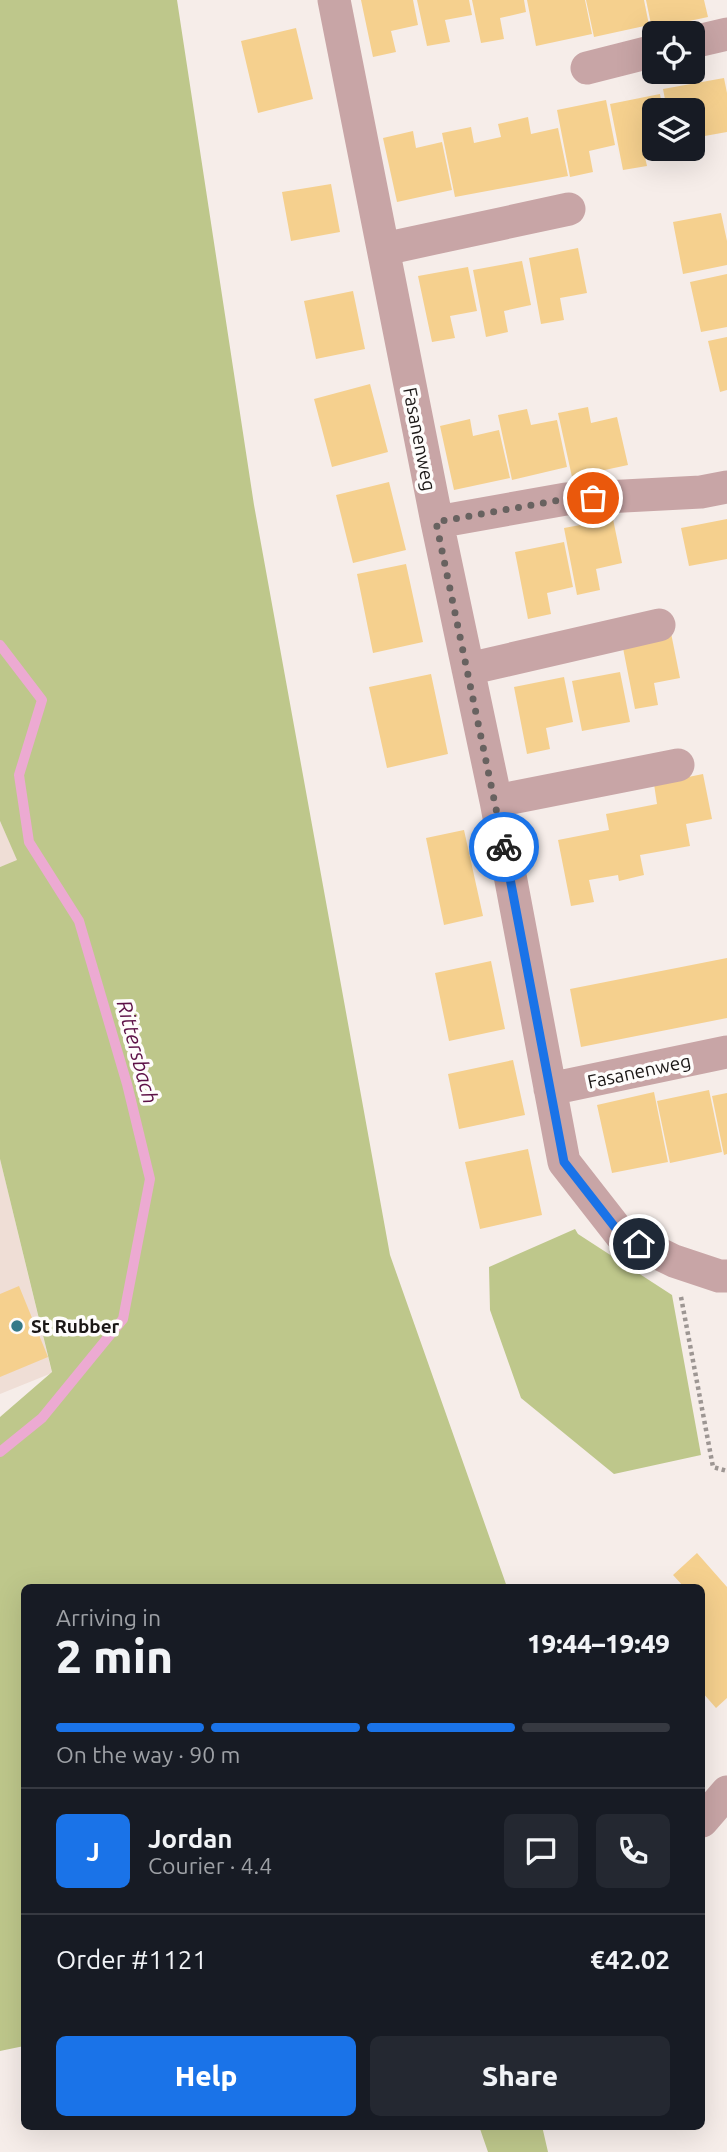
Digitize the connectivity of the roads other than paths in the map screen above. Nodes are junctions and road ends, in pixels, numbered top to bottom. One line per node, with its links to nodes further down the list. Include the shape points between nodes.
1 (334, 0): 7 (street, Fasanenweg)
2 (727, 34): 3 (street)
3 (705, 39)
4 (642, 54): 5 (street)
5 (587, 68)
6 (569, 209): 7 (street)
7 (384, 249): 9 (street, Fasanenweg)
8 (727, 487): 9 (street, via 566,499)
9 (436, 522): 11 (street, Fasanenweg)
10 (659, 625): 11 (street)
11 (468, 668): 13 (street, Fasanenweg)
12 (678, 765): 13 (street)
13 (496, 801): 15 (street, Fasanenweg)
14 (727, 1052): 15 (street, Fasanenweg)
15 (550, 1089): 16 (street, Fasanenweg, via 564,1162 621,1235 674,1261)
16 (727, 1276)
17 (727, 1792): 18 (street)
18 (705, 1818)

